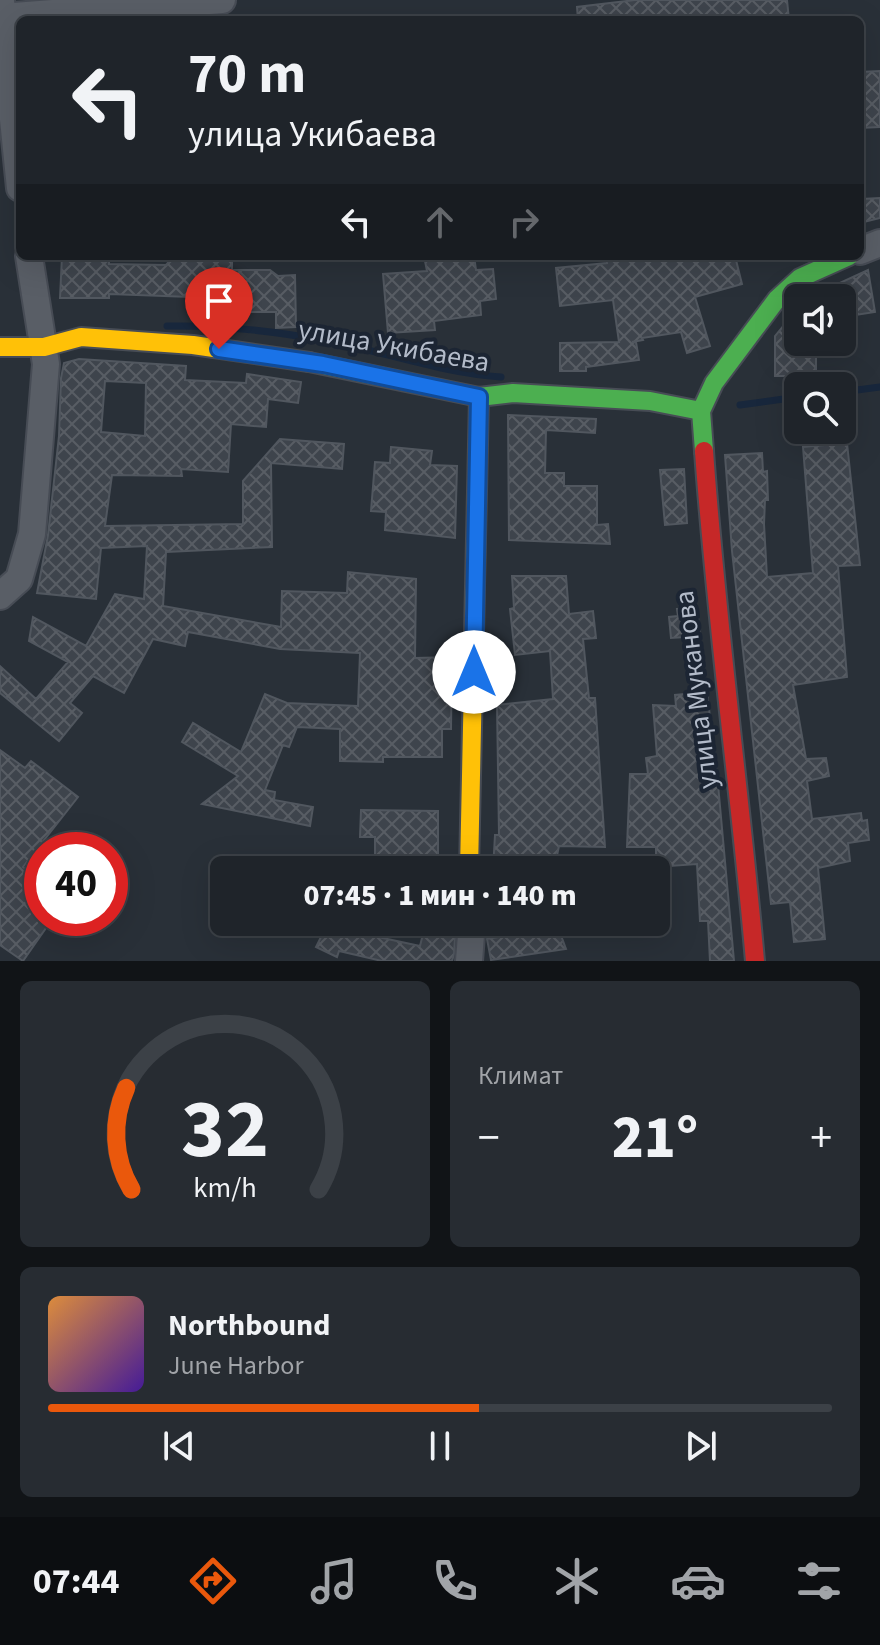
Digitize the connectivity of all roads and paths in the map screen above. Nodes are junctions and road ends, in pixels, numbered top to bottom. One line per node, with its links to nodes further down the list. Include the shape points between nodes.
1 (222, 0): 2 (street)
2 (1, 11): 3 (street)
3 (16, 151)
4 (30, 260): 7 (street)
5 (840, 260): 9 (street, via 800,278 777,299 714,383)
6 (0, 347): 7 (street, улица Укибаева)
7 (45, 356): 8 (street, улица Укибаева, via 81,337 193,345 323,364); 10 (street, via 32,534 19,579)
8 (479, 397): 9 (street, улица Укибаева, via 513,393 650,401); 11 (street)
9 (701, 411): 14 (street, улица Муканова)
10 (0, 596)
11 (469, 856)
12 (471, 936): 13 (street)
13 (469, 961)
14 (755, 961)

